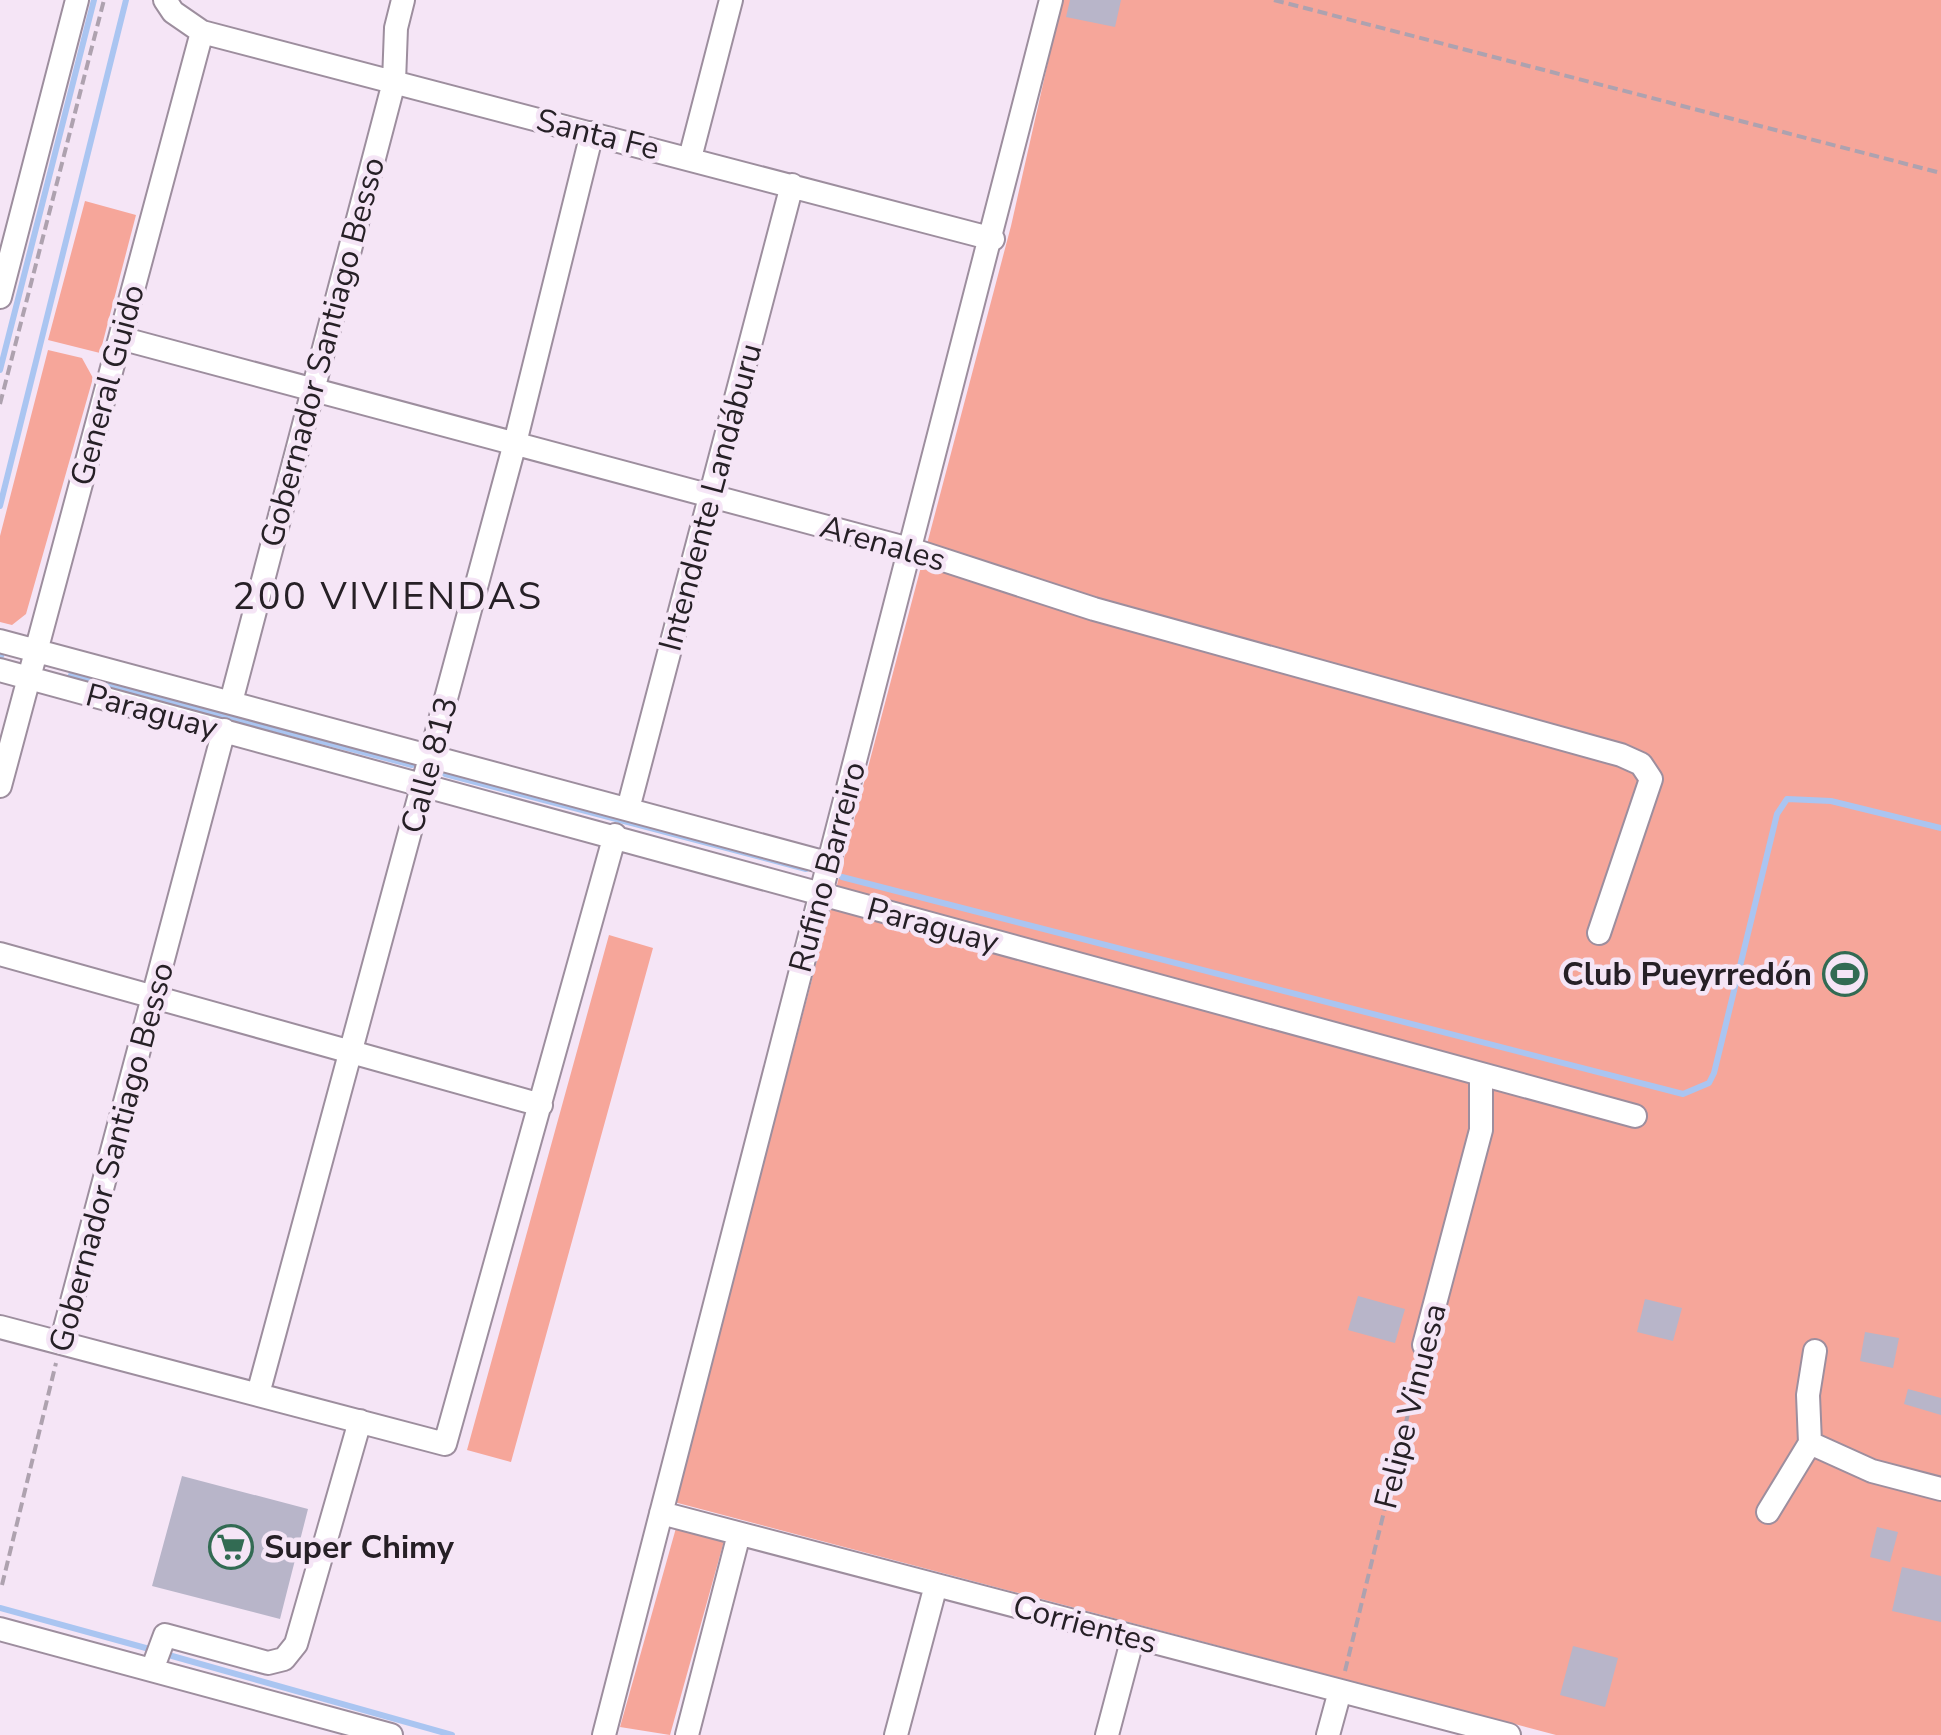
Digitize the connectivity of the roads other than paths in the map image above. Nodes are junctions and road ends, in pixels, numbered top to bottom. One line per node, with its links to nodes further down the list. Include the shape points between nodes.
1 (77, 0): 12 (street)
2 (165, 0): 6 (street)
3 (404, 0): 7 (street, Gobernador Santiago Besso)
4 (731, 0): 9 (street)
5 (1052, 0): 11 (street, Rufino Barreiro)
6 (202, 32): 7 (street, Santa Fe); 13 (street, General Guido)
7 (394, 82): 8 (street, Santa Fe); 14 (street, Gobernador Santiago Besso)
8 (592, 133): 9 (street, Santa Fe); 15 (street, Calle 813)
9 (690, 158): 10 (street, Santa Fe)
10 (792, 184): 11 (street, Santa Fe); 16 (street, Intendente Landáburu)
11 (993, 239): 17 (street, Rufino Barreiro)
12 (0, 297)
13 (120, 338): 14 (street, Arenales); 19 (street, General Guido)
14 (310, 388): 15 (street, Arenales); 22 (street, Gobernador Santiago Besso)
15 (516, 443): 16 (street, Arenales); 24 (street, Calle 813)
16 (710, 495): 17 (street, Arenales); 27 (street, Intendente Landáburu)
17 (913, 550): 29 (street, Rufino Barreiro); 31 (street, Arenales, via 1094,610 1641,764 1651,779 1646,805)
18 (0, 640): 19 (street, Paraguay)
19 (34, 650): 21 (street, General Guido); 22 (street, Paraguay)
20 (0, 670): 21 (street, Paraguay)
21 (27, 678): 23 (street, Paraguay); 26 (street, General Guido)
22 (231, 702): 24 (street, Paraguay)
23 (224, 730): 25 (street, Paraguay); 33 (street, Gobernador Santiago Besso)
24 (432, 756): 25 (street, Calle 813); 27 (street, Paraguay)
25 (424, 784): 28 (street, Paraguay); 34 (street, Calle 813)
26 (0, 786)
27 (628, 809): 29 (street, Paraguay)
28 (615, 835): 30 (street, Paraguay); 36 (street)
29 (826, 863): 30 (street, Rufino Barreiro)
30 (820, 894): 35 (street, Paraguay); 47 (street, Rufino Barreiro)
31 (1599, 934)
32 (0, 954): 33 (street)
33 (153, 998): 34 (street); 39 (street, Gobernador Santiago Besso)
34 (350, 1053): 36 (street); 42 (street, Calle 813)
35 (1481, 1076): 37 (street, Paraguay); 40 (street, Felipe Vinuesa, via 1481,1130)
36 (541, 1106): 43 (street, via 445,1444)
37 (1635, 1116)
38 (0, 1327): 39 (street)
39 (61, 1344): 42 (street)
40 (1424, 1346)
41 (1815, 1351): 44 (street)
42 (258, 1394): 43 (street)
43 (360, 1421): 52 (street, via 296,1644 284,1659 268,1663 165,1636)
44 (1810, 1443): 45 (street, via 1872,1471); 46 (street)
45 (1941, 1489)
46 (1768, 1512)
47 (661, 1513): 48 (street, Corrientes); 55 (street, Rufino Barreiro)
48 (739, 1534): 49 (street, Corrientes); 56 (street)
49 (936, 1585): 51 (street, Corrientes); 57 (street)
50 (0, 1629): 52 (street)
51 (1134, 1637): 53 (street, Corrientes); 58 (street)
52 (152, 1670): 54 (street)
53 (1340, 1691): 59 (street); 60 (street, Corrientes)
54 (392, 1735)
55 (604, 1735)
56 (687, 1735)
57 (896, 1735)
58 (1108, 1735)
59 (1328, 1735)
60 (1508, 1735)

